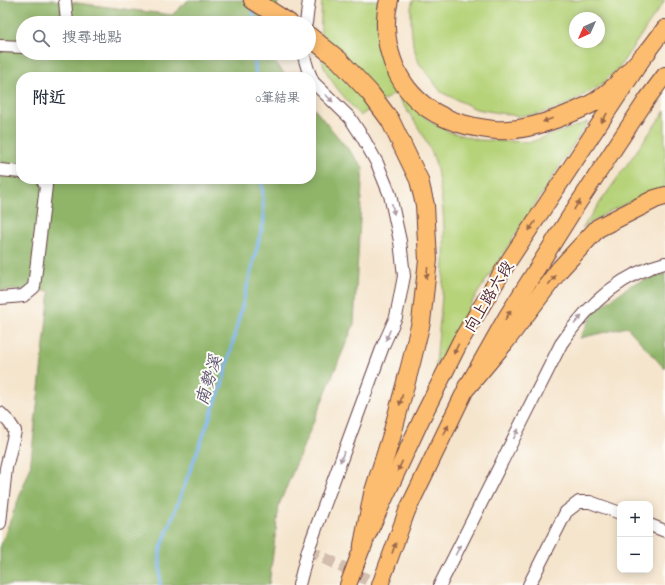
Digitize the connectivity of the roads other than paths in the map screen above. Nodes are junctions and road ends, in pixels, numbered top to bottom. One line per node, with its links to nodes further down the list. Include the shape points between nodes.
1 (65, 0): 5 (street)
2 (253, 0): 6 (highway)
3 (309, 0): 7 (street)
4 (389, 0): 12 (highway, one-way to 4, via 609,93 568,113 538,124 508,130 461,124 433,112 417,101 405,86 390,56 386,24)
5 (66, 16)
6 (278, 16)
7 (307, 16)
8 (665, 28): 12 (main road, 向上路六段)
9 (316, 42): 29 (highway, one-way to 29, via 339,60 370,93 390,120 419,180 426,205 428,260 421,322 412,364 373,494)
10 (0, 46): 11 (street)
11 (16, 47)
12 (647, 52): 29 (main road, 向上路六段, one-way to 29, via 510,259 460,342)
13 (305, 60): 14 (street, one-way to 14)
14 (309, 72)
15 (665, 76): 23 (main road, 向上路六段, one-way to 15, via 507,316 577,205)
16 (316, 85): 30 (street, one-way to 30, via 350,118 377,163 390,195 400,241 404,276 396,317 310,543)
17 (0, 170): 18 (street)
18 (16, 172)
19 (45, 184): 22 (street, via 34,287 23,296)
20 (665, 196): 23 (highway, one-way to 20, via 504,344 560,269 598,228 654,199)
21 (665, 263): 33 (street, one-way to 21, via 561,344 574,325 609,290 651,267)
22 (0, 298)
23 (467, 387): 32 (main road, 向上路六段, one-way to 23, via 407,511)
24 (0, 413): 26 (street, via 10,422 15,432 6,468)
25 (617, 512): 34 (street, via 590,502 579,502 566,512)
26 (0, 523)
27 (653, 526): 28 (street)
28 (665, 531)
29 (363, 545): 31 (main road, 向上路六段)
30 (299, 585)
31 (348, 585)
32 (380, 585)
33 (440, 585)
34 (529, 585)

